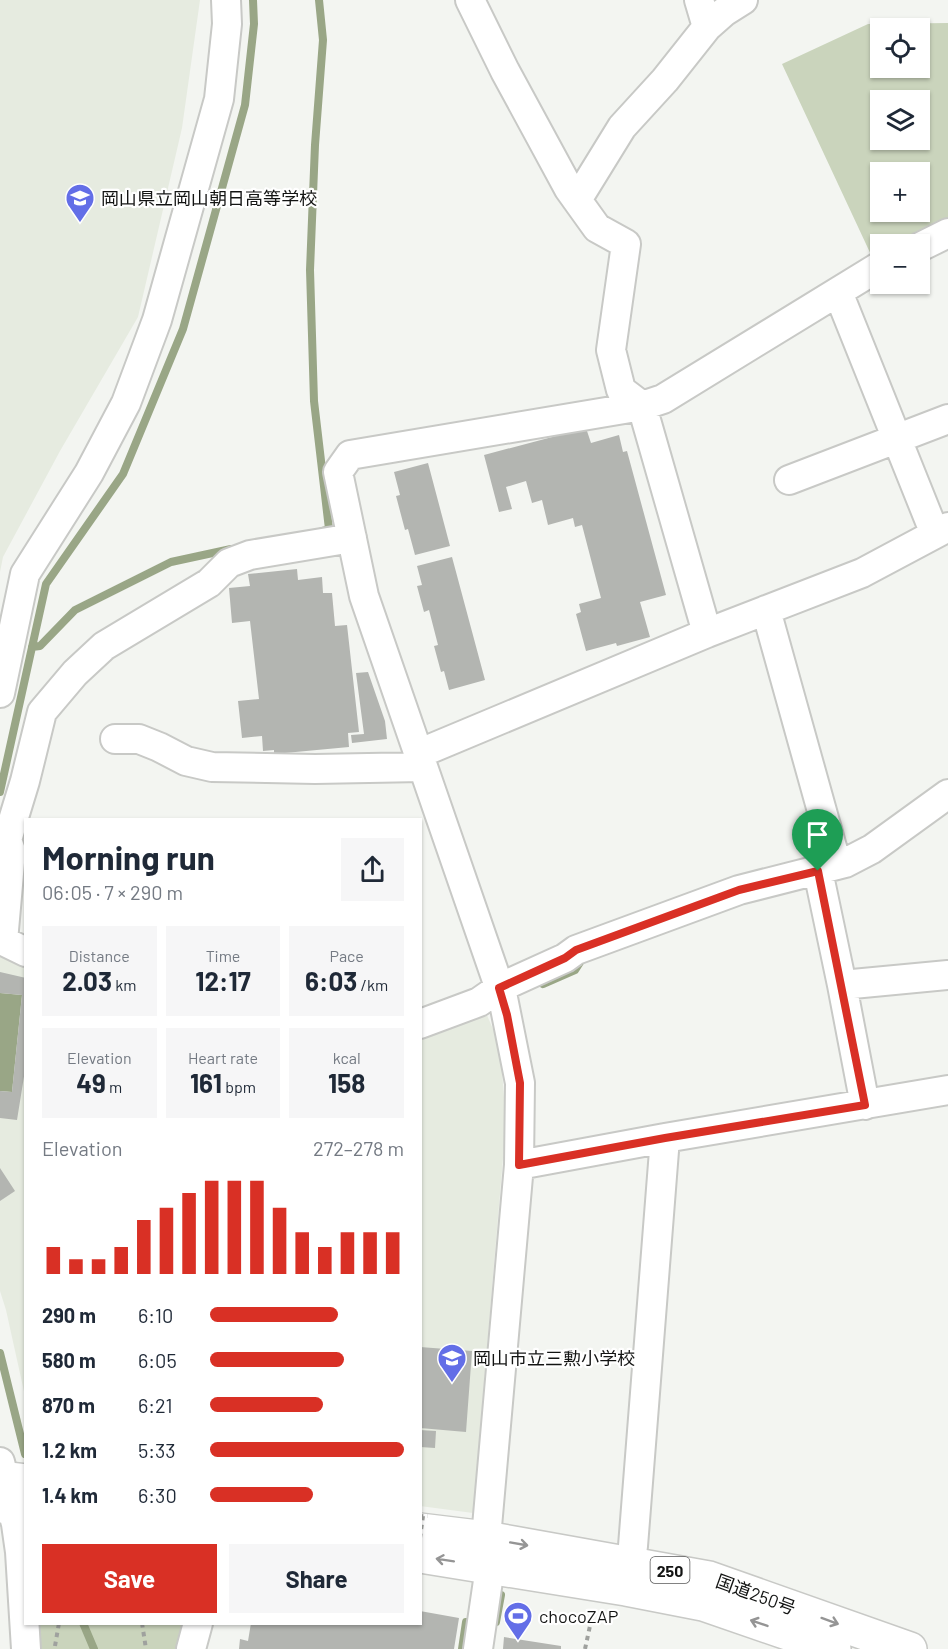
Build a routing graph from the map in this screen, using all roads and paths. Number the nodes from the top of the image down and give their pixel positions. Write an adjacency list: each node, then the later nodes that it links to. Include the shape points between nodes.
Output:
1 (226, 0): 17 (street, via 219,99 157,320 126,403 95,463 25,574)
2 (470, 0): 6 (street)
3 (699, 0): 5 (street)
4 (743, 0): 5 (street)
5 (707, 27): 6 (street, via 622,127)
6 (577, 200): 9 (street, via 597,228 626,244 611,350 621,390)
7 (870, 272): 8 (street)
8 (838, 292): 9 (street, via 663,399); 11 (street)
9 (642, 406): 14 (street, via 350,455 338,472); 16 (street)
10 (948, 419): 11 (street)
11 (897, 438): 12 (street); 13 (street)
12 (789, 480)
13 (941, 530): 15 (street, via 862,573)
14 (352, 538): 19 (street, via 364,596); 21 (street, via 229,562 209,583 104,646 42,712 25,781)
15 (766, 610): 16 (street); 22 (street)
16 (706, 633): 19 (street)
17 (0, 693)
18 (115, 739): 19 (street, via 139,740 186,761 212,767 315,769)
19 (420, 761): 26 (street)
20 (948, 794): 22 (street, via 872,849)
21 (3, 839): 23 (street, via 11,851 3,941)
22 (824, 875): 25 (street); 26 (street, via 739,890 576,950)
23 (24, 951)
24 (948, 975): 25 (street)
25 (842, 985): 29 (street)
26 (499, 988): 27 (street, via 479,1002); 31 (street, via 520,1083)
27 (422, 1023)
28 (948, 1090): 29 (street)
29 (865, 1105): 30 (street)
30 (665, 1138): 31 (street); 36 (street)
31 (519, 1165): 34 (street)
32 (10, 1488): 38 (street, via 20,1552)
33 (424, 1523): 34 (highway, 国道250号 / 250)
34 (488, 1553): 35 (highway, 国道250号 / 250, one-way to 35); 36 (highway, 国道250号 / 250); 47 (street)
35 (422, 1556)
36 (628, 1576): 49 (highway, 国道250号 / 250, one-way to 36); 50 (highway, 国道250号 / 250, one-way to 50, via 709,1578)
37 (595, 1602): 48 (path)
38 (24, 1617)
39 (25, 1625): 43 (street)
40 (59, 1625): 44 (path)
41 (142, 1625): 45 (path)
42 (198, 1625): 46 (street)
43 (26, 1649)
44 (54, 1649)
45 (146, 1649)
46 (192, 1649)
47 (478, 1649)
48 (586, 1649)
49 (834, 1649)
50 (910, 1649)

